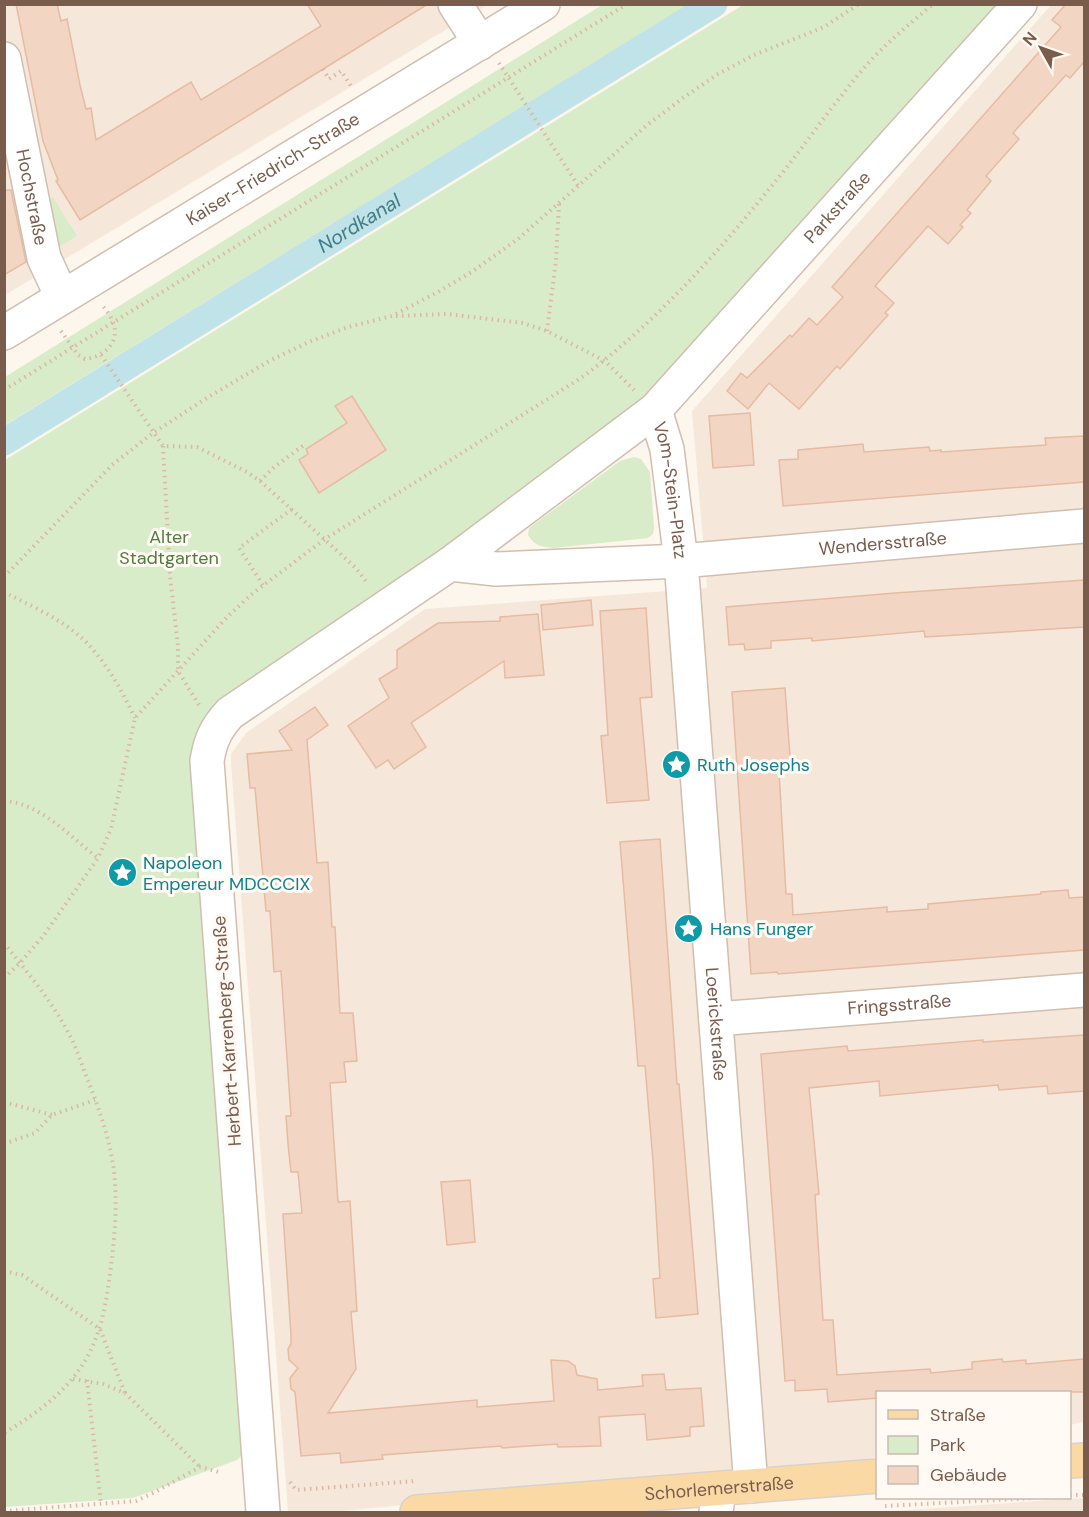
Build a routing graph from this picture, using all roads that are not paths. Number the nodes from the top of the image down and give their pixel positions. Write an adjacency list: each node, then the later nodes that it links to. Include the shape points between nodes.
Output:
1 (455, 4): 4 (street)
2 (543, 4): 4 (street, Kaiser-Friedrich-Straße)
3 (1020, 4): 8 (street, Parkstraße)
4 (480, 44): 6 (street, Kaiser-Friedrich-Straße)
5 (4, 59): 6 (street, Hochstraße, via 44,258)
6 (62, 297): 7 (street, Kaiser-Friedrich-Straße)
7 (4, 333)
8 (655, 410): 10 (street, Vom-Stein-Platz, via 667,448); 11 (street, Vom-Stein-Platz)
9 (1084, 526): 10 (street, Wendersstraße)
10 (681, 561): 11 (street, Vom-Stein-Platz, via 496,569); 13 (street, Loerickstraße)
11 (450, 564): 18 (street, Herbert-Karrenberg-Straße, via 230,713 209,745 207,760)
12 (1084, 990): 13 (street, Fringsstraße)
13 (716, 1019): 14 (street, Loerickstraße)
14 (751, 1486): 15 (main road, Schorlemerstraße); 16 (main road, Schorlemerstraße)
15 (876, 1491)
16 (717, 1501): 17 (main road, Schorlemerstraße)
17 (471, 1510): 19 (main road, Schorlemerstraße)
18 (263, 1512)
19 (417, 1512)

